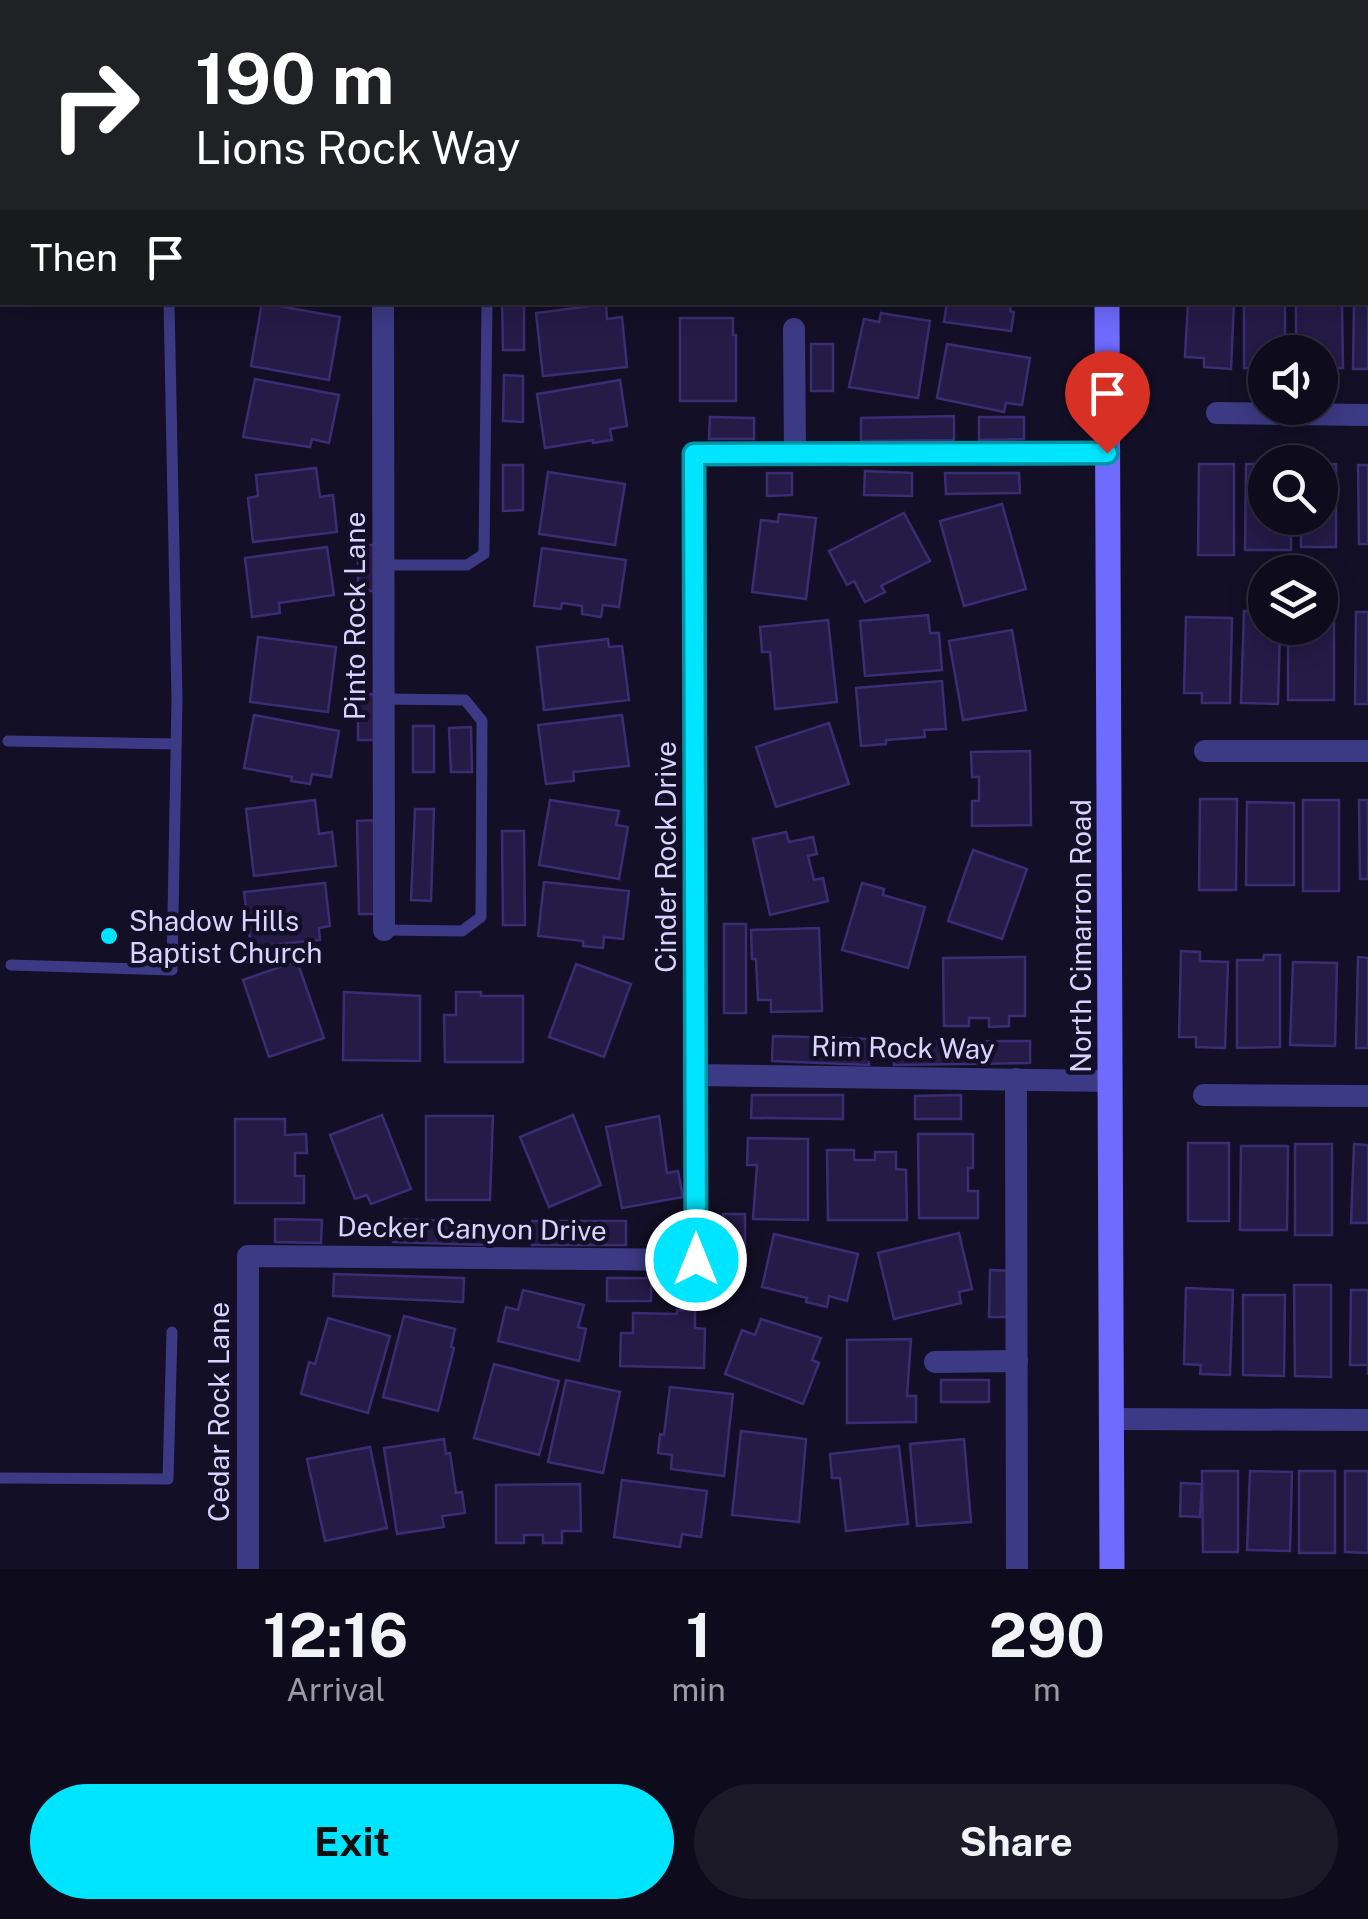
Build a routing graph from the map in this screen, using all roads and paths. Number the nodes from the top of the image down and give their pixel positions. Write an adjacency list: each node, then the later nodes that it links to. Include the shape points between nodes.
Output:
1 (169, 305): 13 (lane)
2 (383, 305): 10 (street, Pinto Rock Lane)
3 (488, 305): 10 (lane, via 484,554 467,565)
4 (1106, 305): 8 (street, North Cimarron Road)
5 (794, 329): 9 (street)
6 (1217, 413): 7 (street)
7 (1368, 415)
8 (1107, 453): 9 (street); 20 (street, North Cimarron Road)
9 (794, 456): 18 (street, Cinder Rock Drive, via 694,454)
10 (384, 564): 11 (street, Pinto Rock Lane)
11 (384, 699): 16 (street, Pinto Rock Lane); 16 (lane, via 464,700 482,720 481,917 462,931)
12 (8, 741): 13 (lane)
13 (176, 744): 17 (lane, via 172,970)
14 (1206, 751): 15 (street)
15 (1368, 751)
16 (384, 930)
17 (11, 966)
18 (695, 1075): 19 (street, Rim Rock Way); 24 (street, Cinder Rock Drive)
19 (1016, 1079): 20 (street, Rim Rock Way); 26 (street)
20 (1110, 1081): 28 (street, North Cimarron Road)
21 (1204, 1095): 22 (street)
22 (1368, 1096)
23 (248, 1256): 24 (street, Decker Canyon Drive); 31 (street, Cedar Rock Lane)
24 (696, 1260)
25 (172, 1332): 30 (lane, via 168,1479)
26 (1016, 1360): 27 (street); 32 (street)
27 (934, 1362)
28 (1112, 1419): 29 (street); 33 (street, North Cimarron Road)
29 (1368, 1420)
30 (0, 1478)
31 (248, 1569)
32 (1017, 1569)
33 (1112, 1569)

